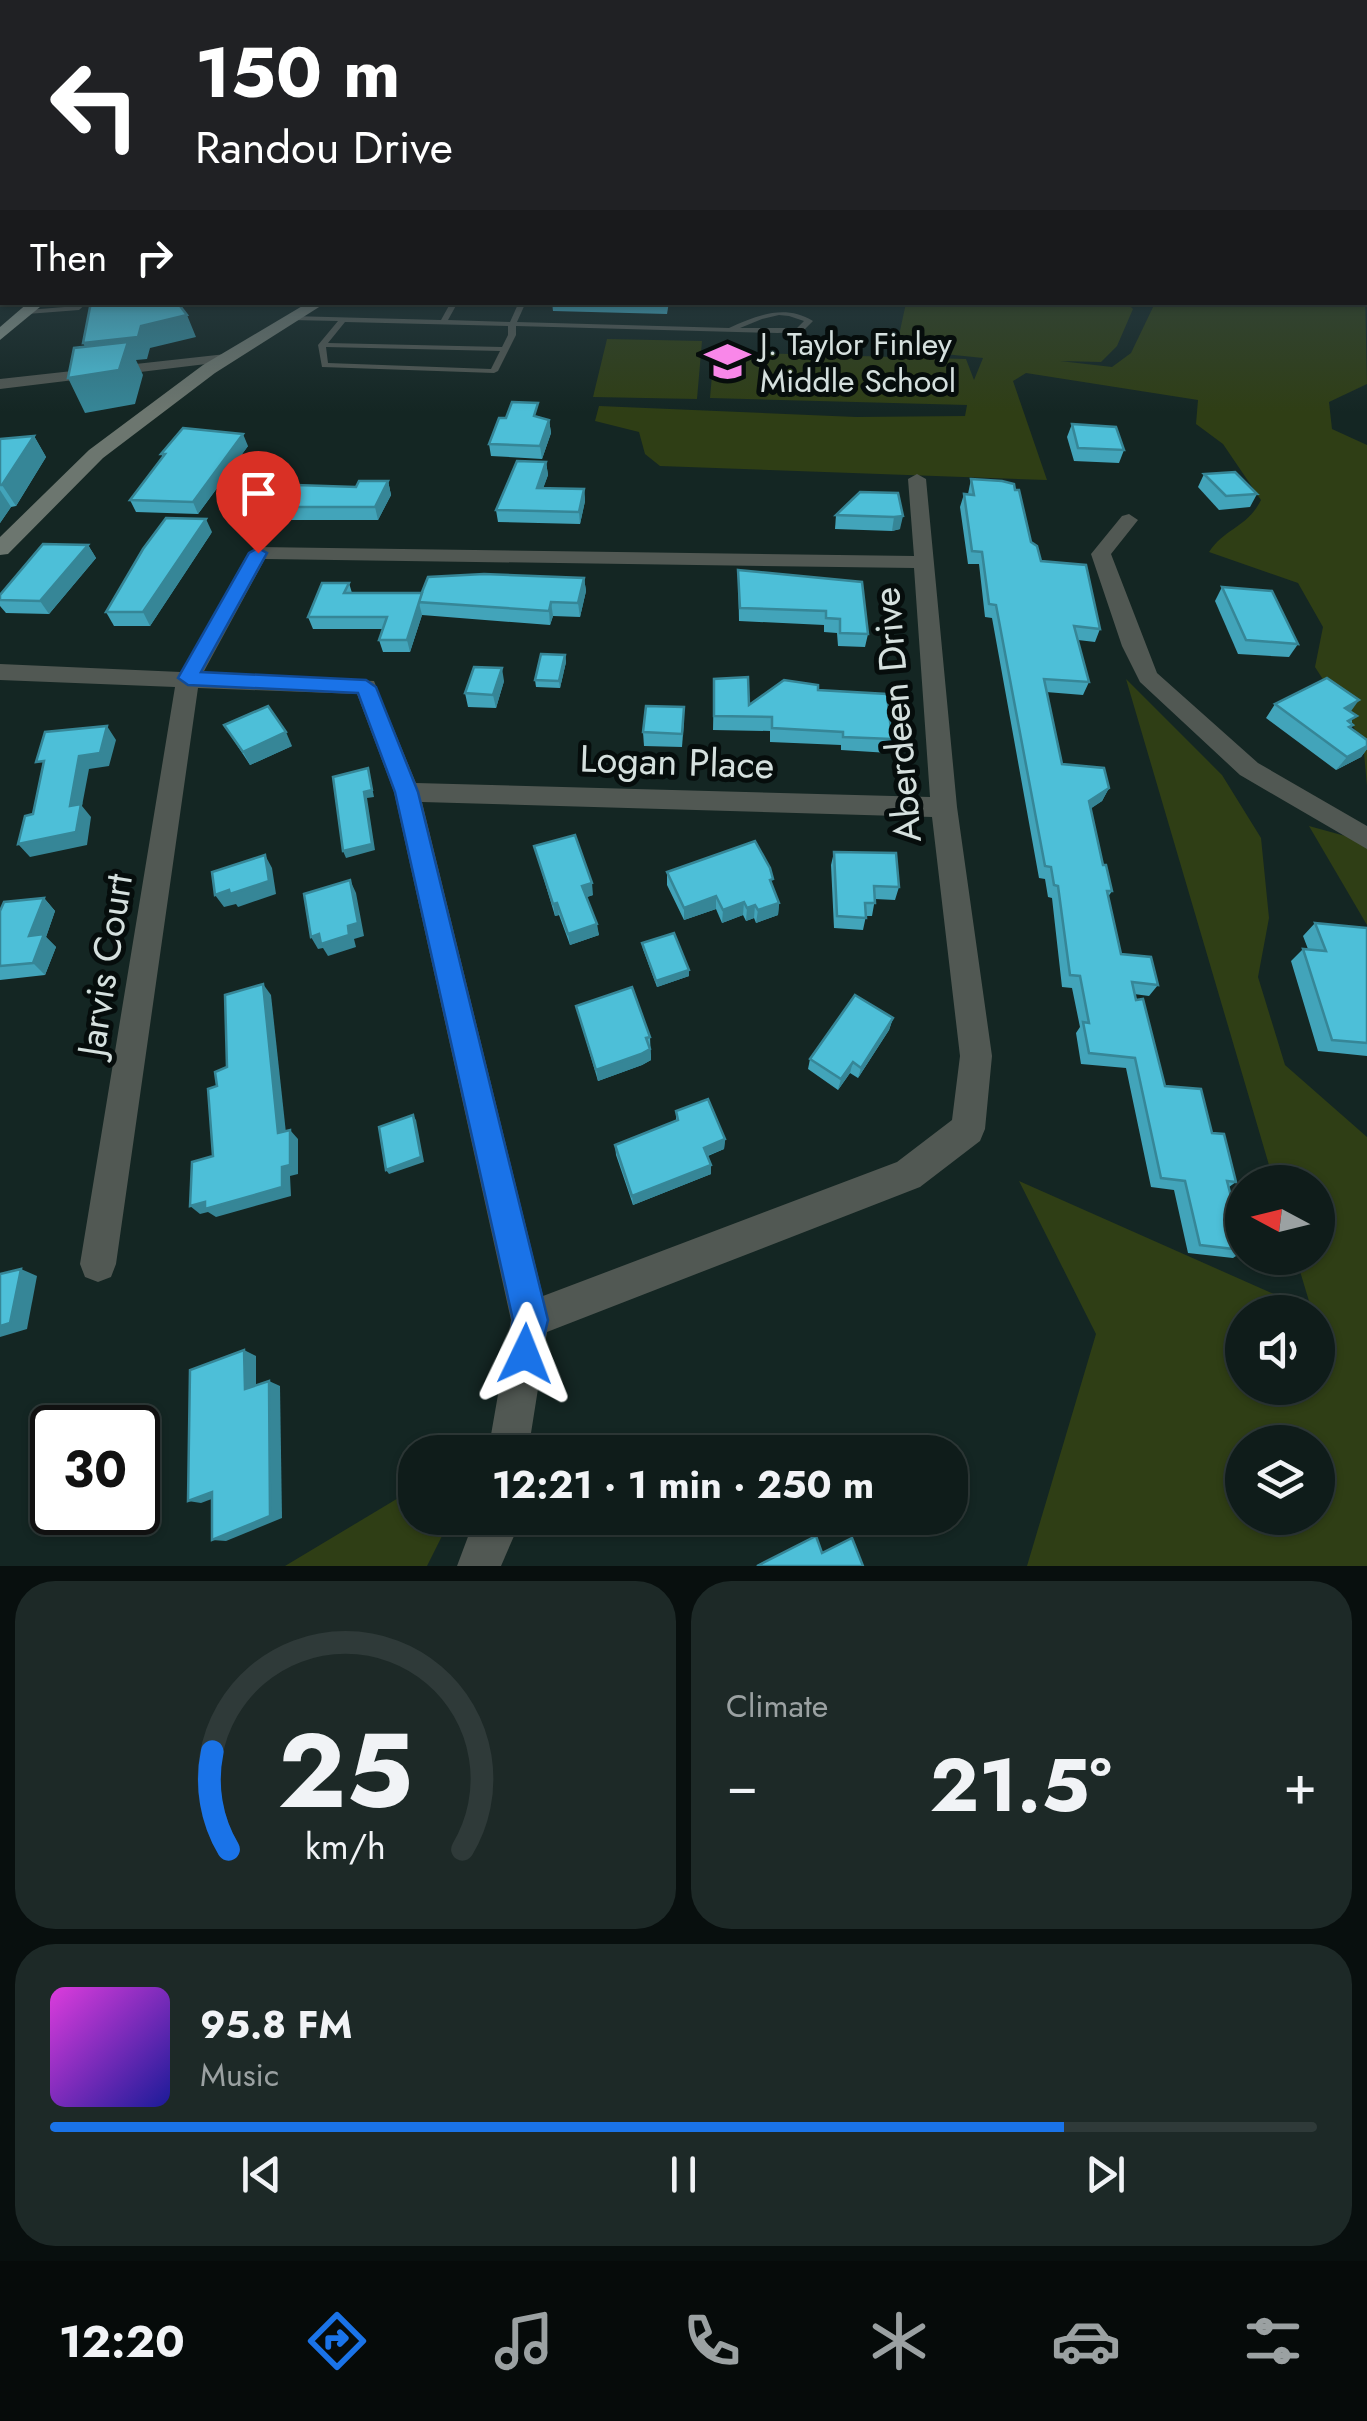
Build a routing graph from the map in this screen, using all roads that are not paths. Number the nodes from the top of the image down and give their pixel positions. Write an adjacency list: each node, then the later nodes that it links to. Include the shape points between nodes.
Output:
1 (315, 305): 6 (main road)
2 (453, 305): 8 (lane)
3 (521, 305): 9 (lane)
4 (86, 306): 5 (lane)
5 (33, 307): 11 (main road)
6 (291, 318): 7 (lane); 14 (main road)
7 (342, 321): 8 (lane); 12 (lane)
8 (443, 324): 9 (lane)
9 (512, 324): 10 (lane); 13 (lane)
10 (730, 330): 10 (lane, via 800,330 810,322 796,313 770,313)
11 (0, 334)
12 (322, 345): 13 (lane); 13 (lane, via 326,365 494,371)
13 (505, 349)
14 (226, 358): 15 (street); 18 (main road, via 96,454)
15 (0, 384)
16 (917, 478): 19 (street)
17 (1129, 520): 24 (street, via 1101,554 1148,677 1249,769)
18 (0, 549)
19 (924, 562): 21 (street, Aberdeen Drive, via 258,553); 23 (street, Aberdeen Drive)
20 (0, 672): 21 (street)
21 (188, 678): 22 (street, via 366,687); 25 (street, Jarvis Court)
22 (407, 792): 23 (street, Logan Place); 26 (street)
23 (944, 807): 26 (street, Aberdeen Drive, via 976,1056 968,1129 908,1175)
24 (1367, 838)
25 (98, 1264)
26 (530, 1320): 27 (street)
27 (511, 1435)
28 (493, 1535): 29 (street)
29 (479, 1566)

